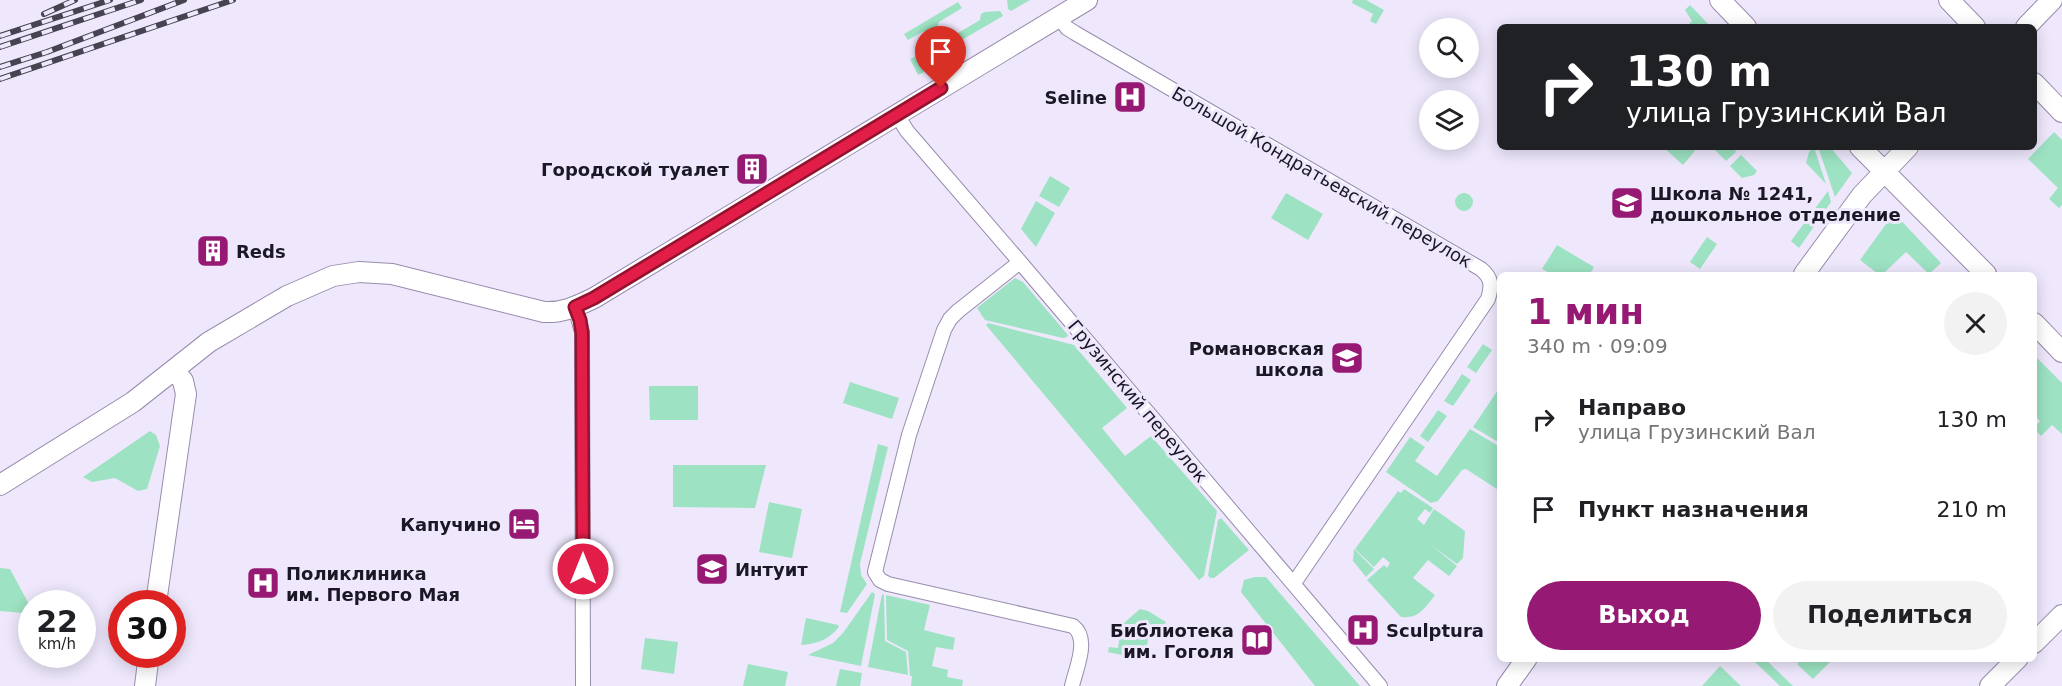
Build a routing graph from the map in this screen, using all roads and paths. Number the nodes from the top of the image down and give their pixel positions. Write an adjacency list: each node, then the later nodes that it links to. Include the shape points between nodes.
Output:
1 (1087, 0): 5 (main road)
2 (1720, 0): 6 (main road)
3 (1949, 0): 7 (main road)
4 (2052, 0): 8 (main road)
5 (1059, 17): 11 (main road); 23 (street, Большой Кондратьевский переулок, via 1075,33 1489,277 1488,298)
6 (1743, 24)
7 (1972, 24)
8 (2029, 24)
9 (2037, 86): 10 (main road)
10 (2062, 112)
11 (897, 115): 15 (street, Грузинский переулок); 18 (main road)
12 (1863, 150): 14 (main road)
13 (1905, 150): 14 (main road)
14 (1884, 171): 16 (main road); 17 (main road)
15 (1020, 262): 23 (street, Грузинский переулок); 32 (street, via 958,311 944,330 909,435 875,572 888,584 1073,626 1082,638)
16 (1805, 272)
17 (1984, 272)
18 (575, 307): 21 (main road, via 544,312 392,274 342,274 287,296 209,342); 31 (street, via 582,333)
19 (2037, 326): 20 (main road)
20 (2062, 352)
21 (174, 370): 22 (main road, via 133,402); 24 (main road, via 186,393)
22 (0, 485)
23 (1294, 583): 33 (street, Грузинский переулок)
24 (158, 590)
25 (2062, 615): 26 (main road)
26 (2037, 640)
27 (1524, 662): 34 (main road)
28 (2014, 662): 35 (main road)
29 (147, 668): 30 (main road)
30 (145, 686)
31 (584, 686)
32 (1072, 686)
33 (1380, 686)
34 (1507, 686)
35 (1990, 686)

